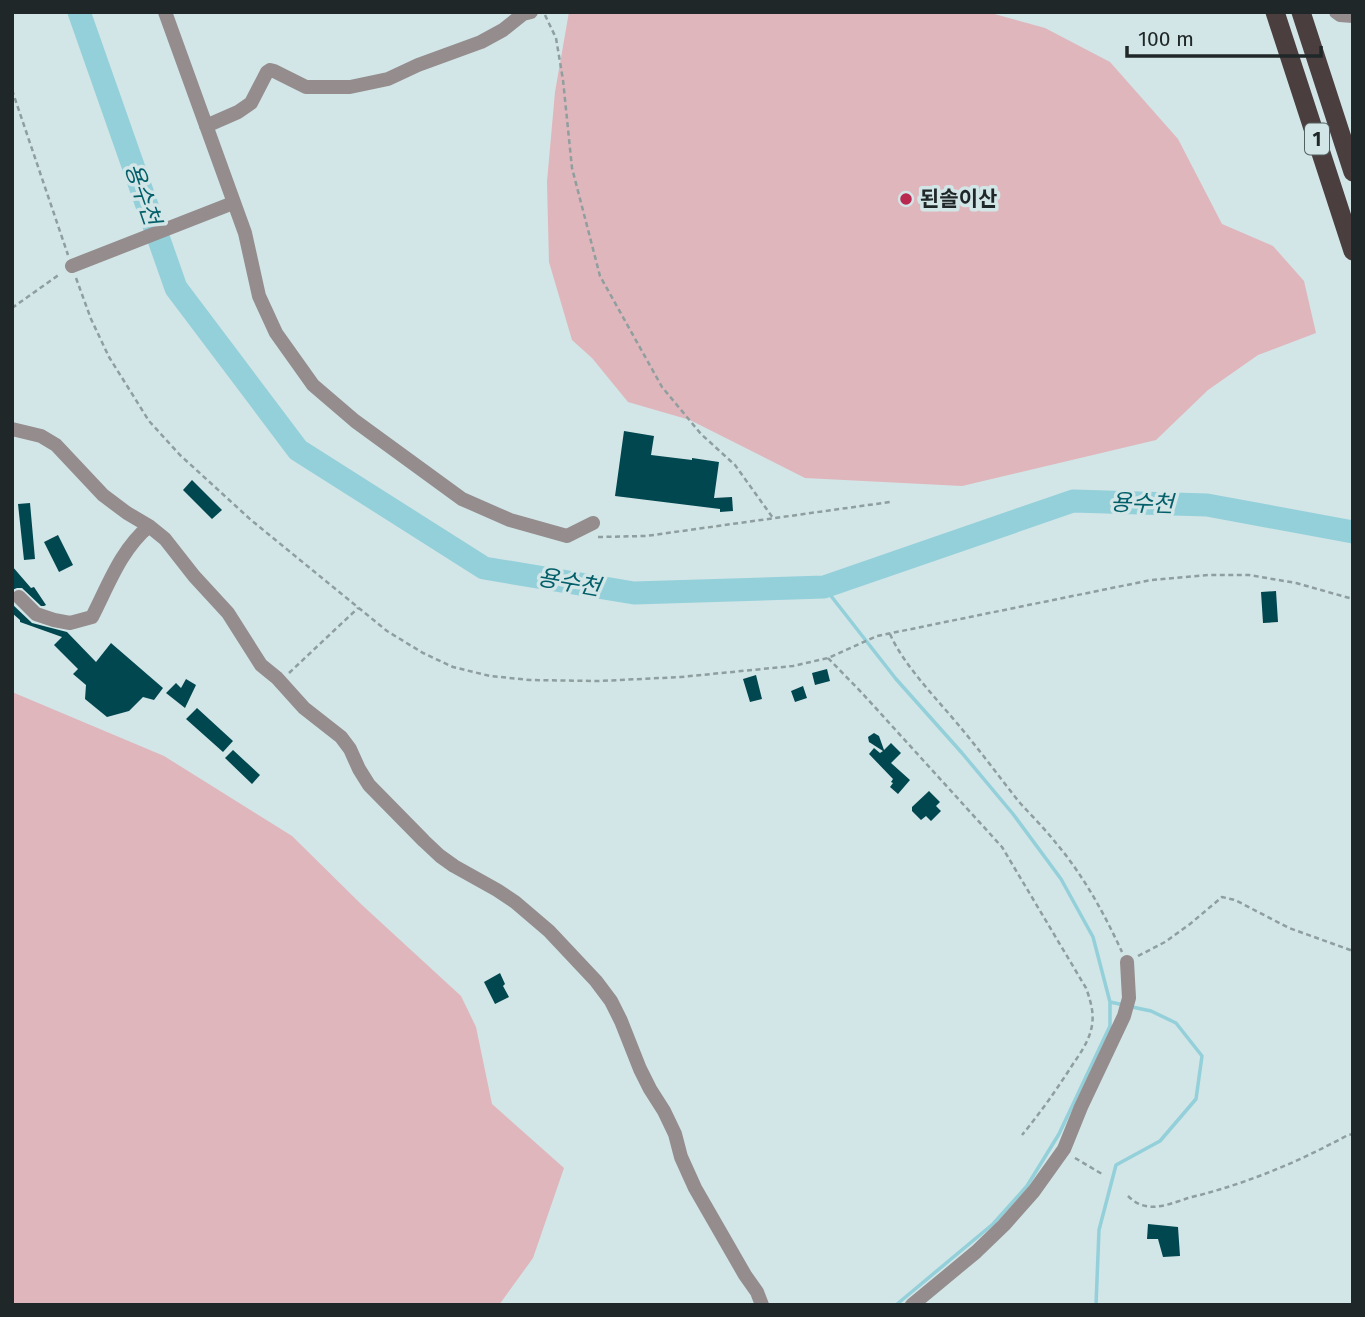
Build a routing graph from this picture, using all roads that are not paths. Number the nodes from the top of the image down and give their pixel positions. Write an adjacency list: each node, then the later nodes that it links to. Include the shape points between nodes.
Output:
1 (165, 12): 7 (street)
2 (531, 12): 7 (street, via 481,42 388,79 350,87 306,88 270,70 251,103)
3 (1336, 12): 4 (street)
4 (1353, 16)
5 (1303, 17): 8 (highway, 1)
6 (1278, 20): 10 (highway, 1)
7 (206, 125): 9 (street)
8 (1353, 172)
9 (233, 203): 11 (street); 14 (street, via 259,296 276,333 313,385 462,499 510,520 567,536)
10 (1353, 251)
11 (72, 266)
12 (12, 429): 13 (street, via 57,444 103,495)
13 (149, 526): 15 (street, via 121,558 92,617 70,623 54,620 36,614); 17 (street, via 228,613 261,665 341,737 369,785 440,856 515,902 549,932 611,1000 640,1069 675,1134 695,1188)
14 (594, 530)
15 (19, 597)
16 (1127, 962): 18 (street, via 1129,998 1124,1016 1064,1149 1004,1225)
17 (762, 1305)
18 (912, 1305)

